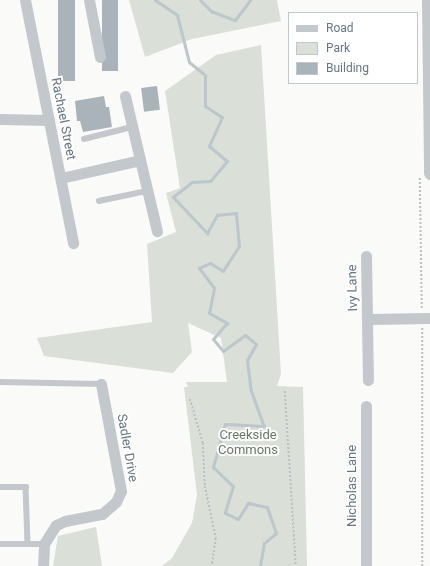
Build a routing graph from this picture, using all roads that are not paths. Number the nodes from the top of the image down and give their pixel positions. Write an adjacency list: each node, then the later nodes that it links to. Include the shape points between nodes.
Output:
1 (25, 0): 7 (street, Rachael Street)
2 (89, 0): 4 (street)
3 (428, 0): 9 (street)
4 (100, 57)
5 (125, 96): 8 (street)
6 (0, 119): 7 (street)
7 (49, 120): 13 (street, Rachael Street)
8 (132, 127): 10 (lane); 11 (street)
9 (430, 136): 12 (street)
10 (84, 139)
11 (140, 160): 13 (street); 14 (street)
12 (425, 174)
13 (60, 178): 17 (street, Rachael Street)
14 (147, 191): 15 (lane); 16 (street)
15 (99, 201)
16 (157, 231)
17 (73, 243)
18 (366, 256): 20 (street, Ivy Lane)
19 (426, 318): 20 (street, Ivy Lane)
20 (367, 319): 21 (street, Ivy Lane)
21 (368, 380)
22 (0, 382): 23 (lane)
23 (101, 384): 28 (street, Sadler Drive, via 121,491 116,502 102,514 65,520 56,525)
24 (366, 406): 30 (street, Nicholas Lane)
25 (0, 487): 26 (lane, via 26,487)
26 (28, 543): 27 (lane); 28 (lane)
27 (0, 544)
28 (44, 544): 29 (street, Sadler Drive)
29 (43, 566)
30 (366, 566)

